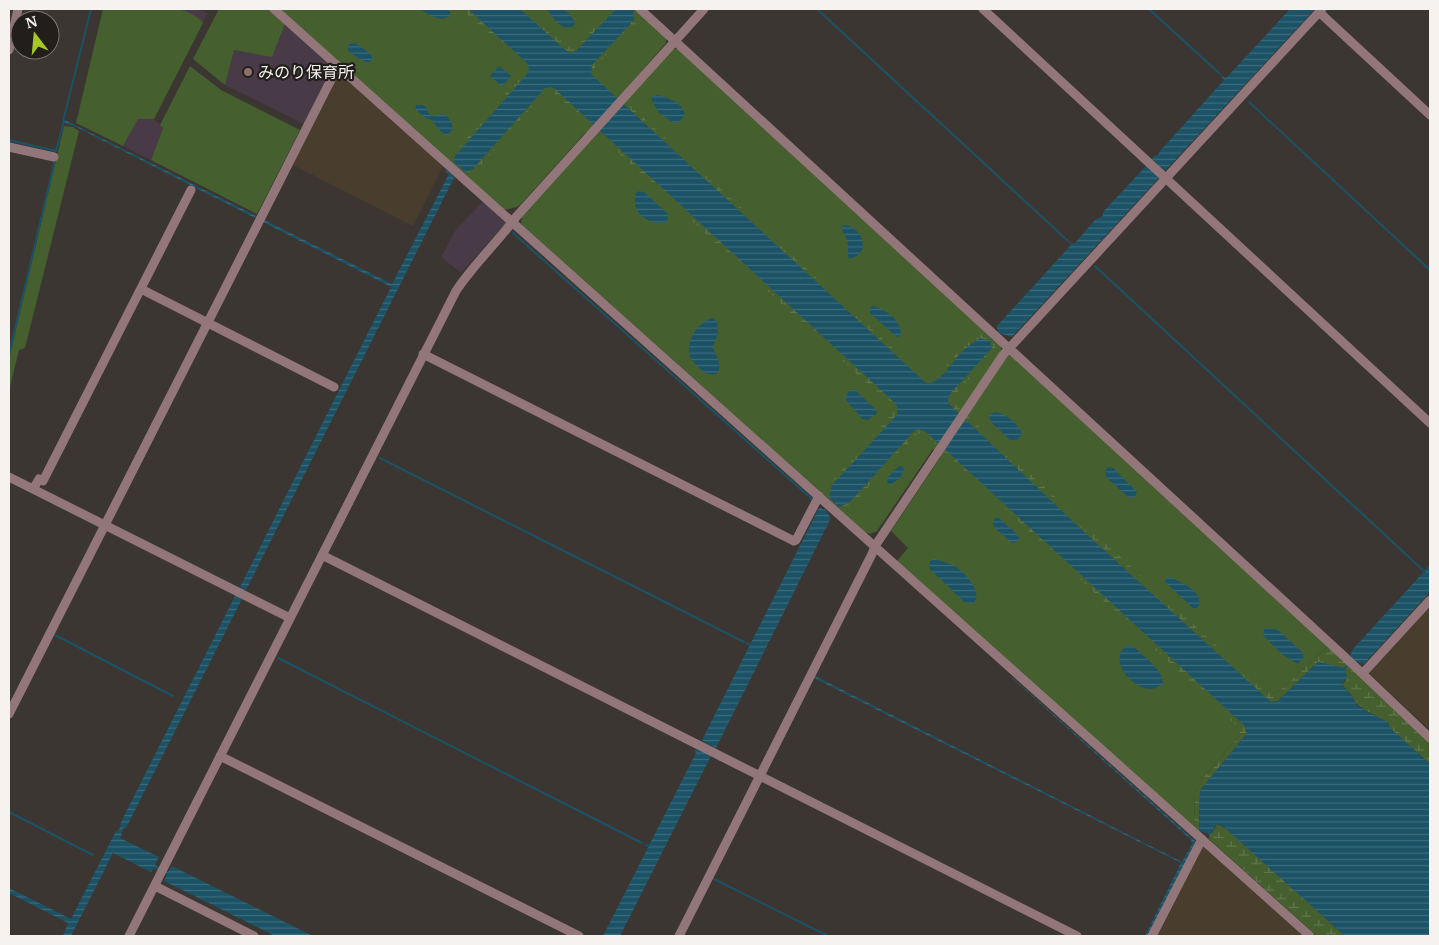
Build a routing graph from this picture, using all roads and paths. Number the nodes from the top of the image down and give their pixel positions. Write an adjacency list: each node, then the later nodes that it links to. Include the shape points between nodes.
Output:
1 (18, 9): 8 (street)
2 (274, 9): 9 (street)
3 (640, 9): 7 (street)
4 (704, 9): 7 (street)
5 (983, 9): 13 (street)
6 (1321, 10): 10 (street); 13 (street)
7 (675, 41): 15 (street); 18 (street)
8 (9, 50)
9 (338, 66): 15 (street); 17 (street)
10 (1430, 115)
11 (9, 147): 12 (street)
12 (54, 157)
13 (1166, 178): 18 (street); 21 (street)
14 (191, 190): 16 (street)
15 (512, 222): 19 (street, via 456,291); 24 (street)
16 (141, 289): 17 (street); 23 (street, via 43,481 38,479)
17 (207, 322): 20 (street); 25 (street)
18 (1009, 348): 26 (street); 30 (street)
19 (424, 354): 24 (street, via 794,541); 27 (street)
20 (334, 387)
21 (1430, 423)
22 (9, 478): 23 (street)
23 (33, 489): 25 (street)
24 (819, 496): 26 (street)
25 (104, 525): 29 (street); 31 (street)
26 (875, 546): 34 (street); 35 (street)
27 (322, 555): 29 (street); 34 (street)
28 (1430, 600): 30 (street)
29 (290, 618): 33 (street)
30 (1362, 673): 32 (street)
31 (9, 714)
32 (1430, 738)
33 (220, 756): 36 (street); 39 (street)
34 (760, 776): 40 (street); 41 (street)
35 (1202, 840): 42 (street); 43 (street)
36 (155, 886): 37 (street); 38 (street)
37 (130, 936)
38 (254, 936)
39 (579, 936)
40 (679, 936)
41 (1077, 936)
42 (1152, 936)
43 (1310, 936)

